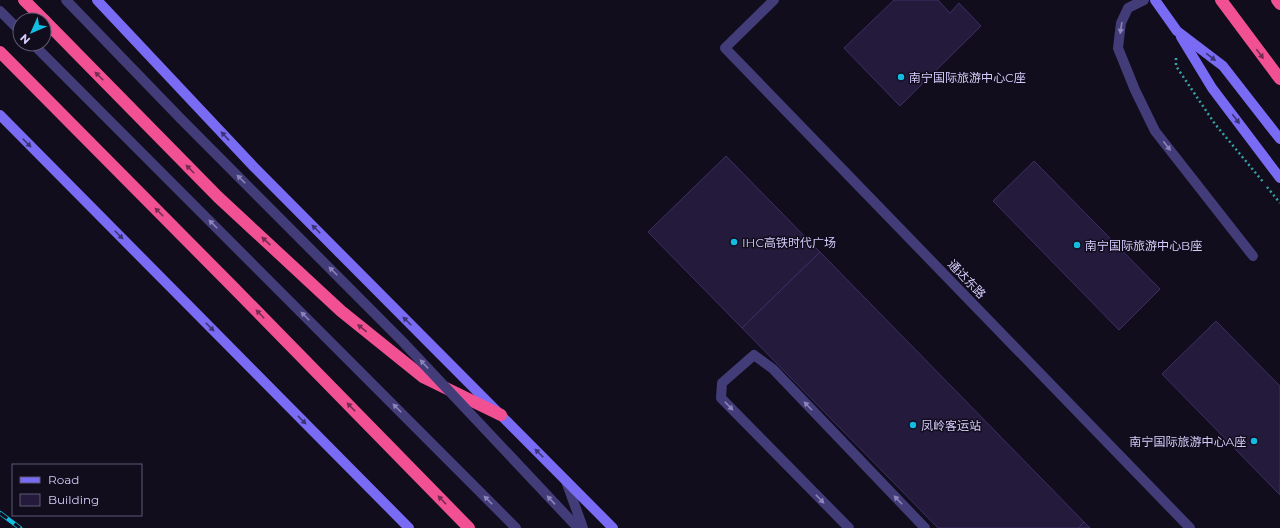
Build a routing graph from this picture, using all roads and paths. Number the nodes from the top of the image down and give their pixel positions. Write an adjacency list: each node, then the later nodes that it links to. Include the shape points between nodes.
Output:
1 (24, 0): 11 (highway)
2 (66, 0): 27 (street, one-way to 2, bridge, via 403,342)
3 (97, 0): 22 (street, one-way to 3, via 254,167)
4 (774, 0): 32 (street, 通达东路, via 725,48)
5 (1144, 0): 21 (street, one-way to 21, via 1128,8 1121,23 1118,48 1135,90 1155,131)
6 (1155, 0): 14 (street)
7 (1220, 0): 17 (highway, one-way to 17)
8 (1278, 0): 9 (highway)
9 (1280, 4)
10 (0, 11): 12 (street)
11 (36, 12)
12 (12, 23)
13 (52, 28): 22 (highway, one-way to 13, via 423,377 341,311 218,197)
14 (1177, 31): 19 (street, one-way to 19, via 1222,66); 20 (street, one-way to 20, via 1212,88)
15 (0, 52): 25 (highway, one-way to 15)
16 (41, 52): 26 (street, one-way to 16)
17 (1280, 80)
18 (0, 115): 24 (street, one-way to 24)
19 (1280, 139)
20 (1280, 178)
21 (1253, 256)
22 (501, 415): 23 (street, one-way to 22)
23 (566, 481): 28 (street); 29 (street)
24 (409, 528)
25 (469, 528)
26 (516, 528)
27 (578, 528)
28 (583, 528)
29 (613, 528)
30 (849, 528): 31 (street, one-way to 30, via 773,369 754,355 722,383 721,398)
31 (925, 528)
32 (1190, 528)

